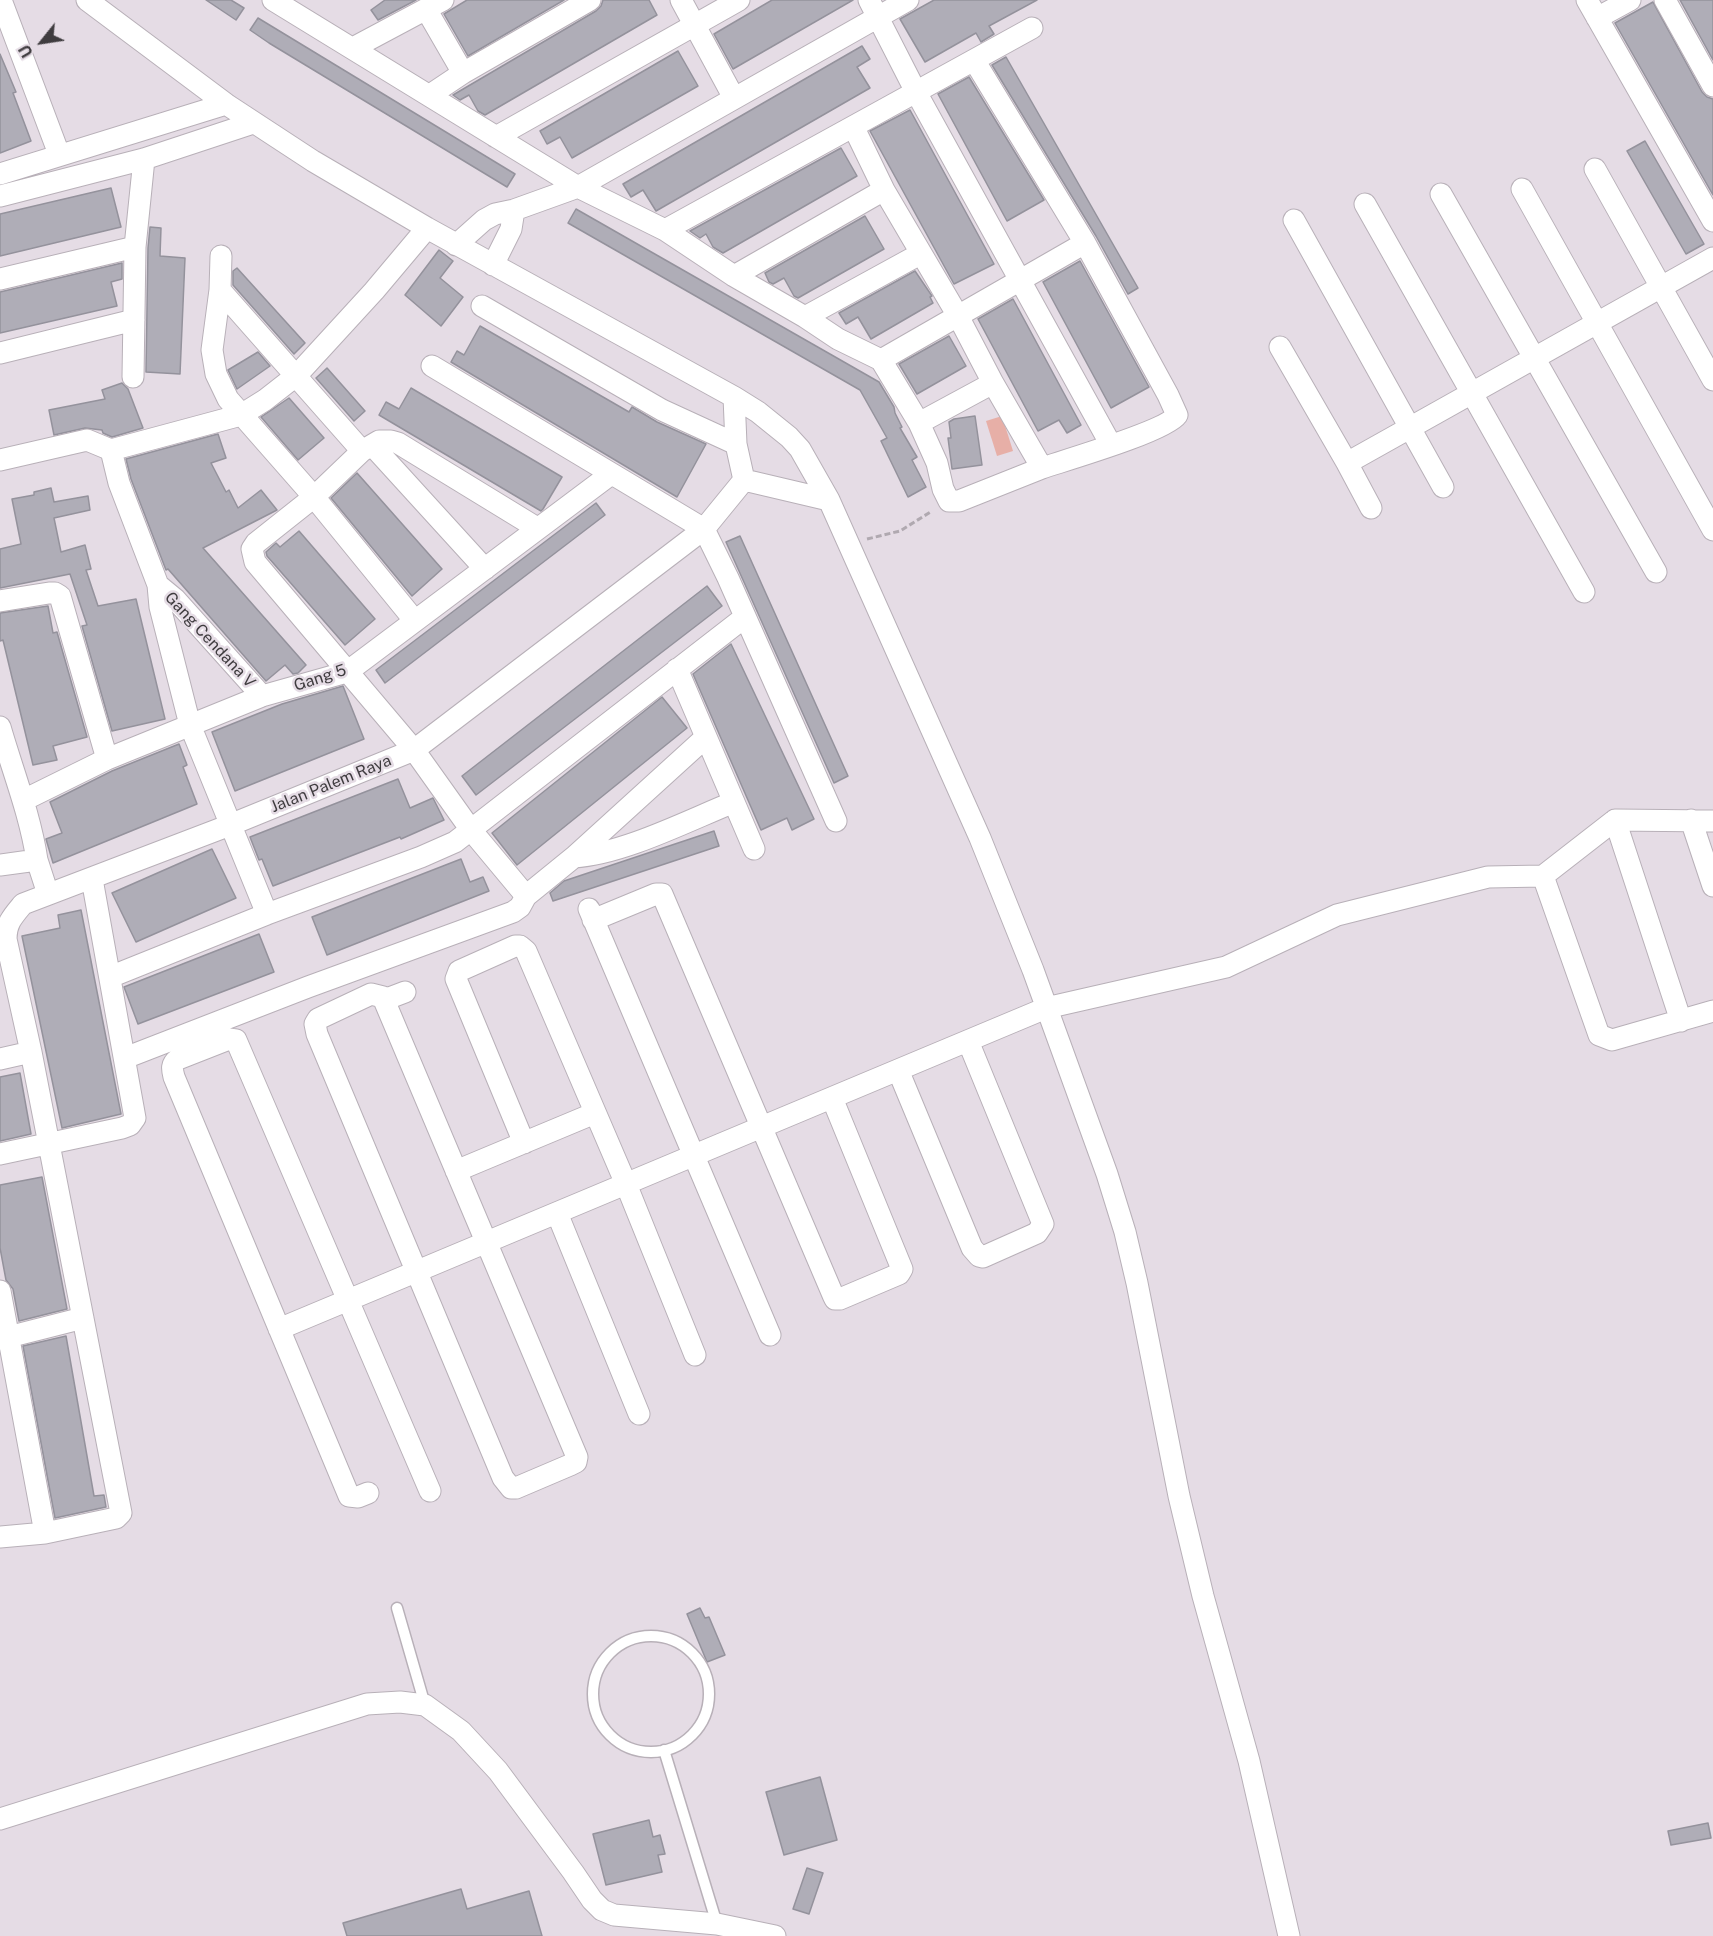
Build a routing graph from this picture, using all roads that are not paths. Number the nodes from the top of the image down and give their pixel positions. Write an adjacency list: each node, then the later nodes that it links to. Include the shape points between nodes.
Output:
1 (1, 0): 27 (street)
2 (87, 0): 22 (street)
3 (590, 0): 17 (street)
4 (681, 0): 13 (street)
5 (739, 0): 13 (street)
6 (908, 0): 11 (street)
7 (1630, 0): 12 (street)
8 (1665, 0): 18 (street)
9 (285, 2): 15 (street)
10 (434, 4): 15 (street); 17 (street)
11 (873, 9): 19 (street); 21 (street)
12 (1592, 9): 40 (street)
13 (695, 25): 21 (street); 25 (street)
14 (1032, 28): 16 (street)
15 (353, 48): 20 (street)
16 (974, 60): 19 (street); 43 (street)
17 (464, 73): 20 (street)
18 (1713, 86)
19 (916, 92): 24 (street); 52 (street)
20 (430, 95): 25 (street)
21 (734, 98): 32 (street)
22 (226, 104): 23 (street); 26 (street)
23 (253, 123): 28 (street); 41 (street)
24 (854, 128): 34 (street); 42 (street)
25 (496, 137): 32 (street)
26 (92, 147): 27 (street); 30 (street)
27 (59, 154): 31 (street)
28 (144, 159): 30 (street); 45 (street)
29 (1595, 169): 53 (street)
30 (98, 170): 36 (street)
31 (0, 174)
32 (578, 187): 38 (street); 42 (street)
33 (1522, 189): 59 (street)
34 (884, 190): 46 (street); 50 (street)
35 (1441, 194): 62 (street)
36 (0, 196)
37 (1365, 204): 69 (street)
38 (514, 210): 44 (street, via 484,220); 49 (street, via 511,229)
39 (1294, 220): 73 (street)
40 (1713, 221)
41 (427, 228): 44 (street); 65 (street)
42 (665, 230): 50 (street)
43 (1085, 243): 52 (street); 75 (street, via 1177,415 1169,422)
44 (456, 245): 49 (street)
45 (135, 247): 51 (street); 58 (street)
46 (920, 254): 56 (street); 57 (street)
47 (221, 256): 54 (street)
48 (1713, 258): 53 (street)
49 (493, 265): 70 (street)
50 (735, 276): 57 (street)
51 (0, 279)
52 (1020, 280): 56 (street); 75 (street)
53 (1661, 288): 59 (street); 67 (street)
54 (220, 290): 65 (street); 71 (street, via 213,364 228,399)
55 (482, 306): 74 (street, via 663,410)
56 (958, 316): 63 (street); 68 (street)
57 (805, 317): 63 (street)
58 (134, 320): 61 (street); 66 (street)
59 (1597, 323): 62 (street); 89 (street)
60 (1280, 346): 79 (street)
61 (0, 353)
62 (1535, 358): 69 (street); 91 (street)
63 (881, 360): 72 (street)
64 (432, 366): 81 (street)
65 (297, 375): 71 (street); 76 (street)
66 (133, 377)
67 (1713, 380)
68 (993, 383): 72 (street); 80 (street)
69 (1471, 394): 73 (street); 93 (street)
70 (735, 397): 74 (street); 85 (street, via 800,449)
71 (242, 415): 77 (street); 84 (street)
72 (919, 423): 80 (street, via 949,501 959,501)
73 (1410, 428): 79 (street); 83 (street)
74 (736, 444): 82 (street)
75 (1111, 445): 80 (street)
76 (367, 448): 84 (street); 87 (street, via 384,441 398,443); 90 (street)
77 (111, 450): 78 (street, via 87,440); 92 (street, Gang Cendana V)
78 (0, 460)
79 (1347, 463): 86 (street)
80 (1042, 468)
81 (611, 474): 87 (street, Gang 5); 88 (street)
82 (744, 480): 85 (street); 88 (street, Jalan Palem Raya)
83 (1443, 488)
84 (314, 496): 96 (street); 98 (street, via 256,543 252,556)
85 (829, 500): 127 (street, via 980,838)
86 (1371, 508)
87 (537, 528): 90 (street, Gang 5)
88 (704, 529): 95 (street); 103 (street, Jalan Palem Raya)
89 (1713, 530)
90 (485, 570): 96 (street, Gang 5)
91 (1656, 572)
92 (158, 585): 99 (street, Gang Cendana V); 100 (street, Gang Cendana V)
93 (1584, 592)
94 (0, 601): 104 (street, via 50,593 60,596)
95 (745, 617): 97 (street); 110 (street)
96 (415, 621): 98 (street, Gang 5)
97 (677, 669): 102 (street); 113 (street)
98 (347, 672): 99 (street, Gang 5); 103 (street)
99 (262, 696): 100 (street, Gang 5)
100 (190, 725): 104 (street, Gang 5); 112 (street, Gang Cendana V)
101 (0, 727): 105 (street)
102 (706, 737): 107 (street); 115 (street)
103 (414, 750): 112 (street, Jalan Palem Raya); 113 (street)
104 (107, 759): 106 (street, Gang 5)
105 (7, 779): 106 (street)
106 (24, 800): 116 (street)
107 (734, 802): 114 (street); 115 (street, via 627,845)
108 (1615, 820): 109 (street); 118 (street); 129 (street)
109 (1691, 820): 111 (street); 120 (street)
110 (836, 821)
111 (1713, 821)
112 (230, 825): 119 (street, Jalan Palem Raya); 123 (street, Gang Cendana V)
113 (471, 830): 122 (street); 123 (street, via 421,857)
114 (754, 849)
115 (574, 857): 122 (street)
116 (37, 860): 117 (street); 121 (street)
117 (0, 865)
118 (1543, 876): 127 (street, via 1488,877 1337,915 1226,967); 129 (street, via 1599,1035 1612,1040)
119 (92, 879): 121 (street, Jalan Palem Raya); 124 (street)
120 (1713, 886)
121 (48, 894): 131 (street, Jalan Palem Raya, via 23,904 6,928)
122 (526, 896): 132 (street, via 513,912)
123 (267, 914): 124 (street)
124 (110, 977): 132 (street)
125 (405, 992): 126 (street)
126 (384, 1000): 142 (street); 146 (street, via 371,994 315,1024)
127 (1046, 1008): 130 (street); 165 (street, via 1125,1232 1179,1496 1249,1761)
128 (1713, 1011): 129 (street)
129 (1681, 1021)
130 (968, 1041): 134 (street); 134 (street, via 1044,1224 1037,1233 983,1257 972,1248)
131 (31, 1052): 133 (street); 138 (street, Jalan Palem Raya)
132 (125, 1058): 138 (street, via 136,1114 133,1121 122,1128)
133 (0, 1059)
134 (898, 1070): 135 (street)
135 (832, 1098): 137 (street); 137 (street, via 902,1269 889,1279 835,1299)
136 (595, 1113): 139 (street); 139 (street, via 526,951 515,946 459,971 456,980); 143 (street)
137 (762, 1127): 141 (street); 141 (street, via 662,894 591,915)
138 (48, 1143): 140 (street); 149 (street, Jalan Palem Raya)
139 (524, 1143): 142 (street)
140 (0, 1154)
141 (693, 1156): 143 (street); 151 (street)
142 (456, 1171): 145 (street)
143 (626, 1184): 144 (street); 153 (street)
144 (557, 1213): 145 (street); 154 (street)
145 (486, 1243): 146 (street); 146 (street, via 577,1457 570,1466 516,1488 507,1484)
146 (417, 1272): 148 (street)
147 (0, 1292): 152 (street)
148 (349, 1300): 150 (street); 150 (street, via 236,1040 229,1039 178,1059 173,1063 174,1077); 155 (street)
149 (83, 1318): 152 (street); 157 (street, Jalan Palem Raya, via 121,1514)
150 (279, 1329): 156 (street, via 349,1496)
151 (770, 1335)
152 (5, 1339): 157 (street)
153 (695, 1355)
154 (639, 1414)
155 (430, 1491)
156 (368, 1493)
157 (45, 1533): 158 (street)
158 (0, 1537)
159 (397, 1608): 160 (lane)
160 (425, 1705): 162 (street, via 367,1704); 163 (street, via 461,1731 498,1771 602,1910 614,1915)
161 (664, 1750): 161 (lane, via 640,1750 618,1741 601,1724 593,1701 595,1677 607,1656 637,1637 673,1640 693,1654 705,1675 708,1699 701,1722 685,1740); 163 (lane)
162 (0, 1819)
163 (717, 1924): 164 (street)
164 (775, 1936)
165 (1289, 1936)

